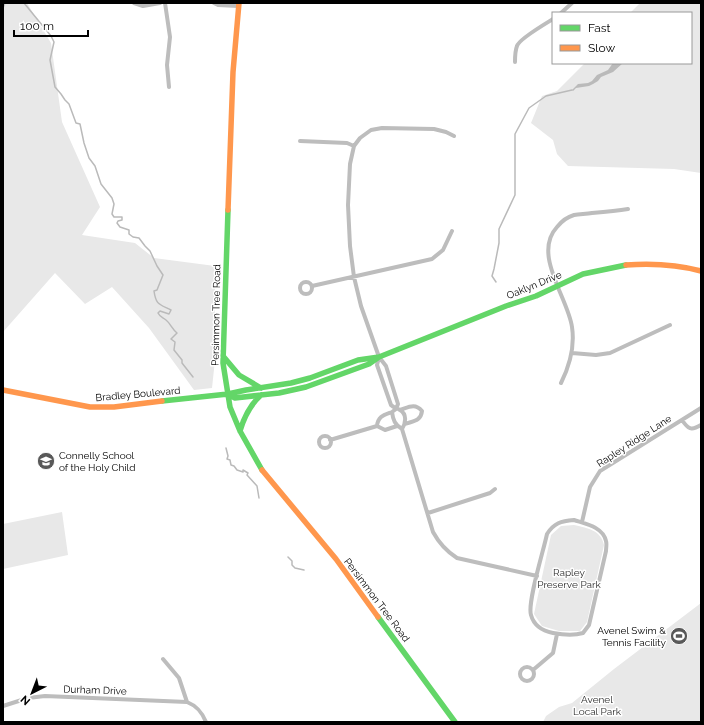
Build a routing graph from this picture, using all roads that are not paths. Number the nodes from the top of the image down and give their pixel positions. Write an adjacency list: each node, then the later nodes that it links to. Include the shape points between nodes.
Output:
1 (134, 3): 2 (street, via 143,6)
2 (160, 3)
3 (165, 3): 10 (street, via 170,37 167,65)
4 (214, 3): 6 (street)
5 (572, 3): 7 (street)
6 (238, 4): 22 (main road, Persimmon Tree Road, via 233,72)
7 (562, 12)
8 (552, 20): 9 (street, via 519,42)
9 (515, 62)
10 (169, 87)
11 (454, 136): 13 (street, via 434,129 382,128 371,130)
12 (300, 141): 13 (street, via 347,143)
13 (354, 146): 17 (street, via 350,164 348,205)
14 (628, 209): 19 (street, via 573,215 561,222 553,231 548,243 548,257)
15 (452, 231): 17 (street, via 443,250 432,259)
16 (701, 271): 19 (main road, Oaklyn Drive, via 651,263 621,265 583,274)
17 (354, 277): 18 (street); 23 (street)
18 (312, 286)
19 (558, 286): 21 (street, via 572,326); 23 (main road, Oaklyn Drive)
20 (670, 325): 21 (street, via 610,353)
21 (572, 353): 24 (street)
22 (223, 356): 25 (main road, via 230,368 244,380); 27 (main road, Persimmon Tree Road)
23 (379, 357): 25 (main road, Oaklyn Drive, via 366,357 301,381); 28 (main road, Oaklyn Drive, via 369,364 306,387); 30 (street, via 386,366 398,404); 30 (street, via 377,365 391,405)
24 (561, 383)
25 (261, 388): 27 (main road, Oaklyn Drive)
26 (3, 390): 27 (main road, Bradley Boulevard, via 90,406 114,407)
27 (228, 394): 28 (main road, Oaklyn Drive, via 235,398); 37 (main road, Persimmon Tree Road, via 230,407)
28 (261, 395): 37 (main road, via 245,415)
29 (701, 408): 31 (street, Rapley Ridge Lane)
30 (396, 410): 32 (street, via 405,416); 32 (street, via 414,406 422,411 418,420); 34 (street, via 380,417); 35 (street, via 393,420)
31 (682, 420): 33 (street, Rapley Ridge Lane, via 690,429); 41 (street, Rapley Ridge Lane, via 600,471 590,487)
32 (405, 424): 36 (street)
33 (701, 425)
34 (377, 426): 35 (street, via 385,430); 38 (street)
35 (397, 426): 36 (street)
36 (402, 429): 40 (street)
37 (240, 431): 49 (main road, Persimmon Tree Road, via 259,466 336,559)
38 (330, 440)
39 (495, 489): 40 (street, via 490,493)
40 (428, 513): 42 (street, via 438,542 457,558)
41 (582, 522): 42 (street, via 562,521 552,526 547,534); 43 (street, via 594,526 602,533 606,541 606,551 586,630 576,635)
42 (537, 576): 43 (street, via 530,615 536,626 545,632)
43 (557, 634): 45 (street, via 552,653)
44 (163, 659): 46 (street, via 179,678)
45 (533, 670)
46 (187, 702): 47 (street, Durham Drive, via 45,696); 48 (street, via 195,705)
47 (3, 706)
48 (206, 722)
49 (455, 722)

